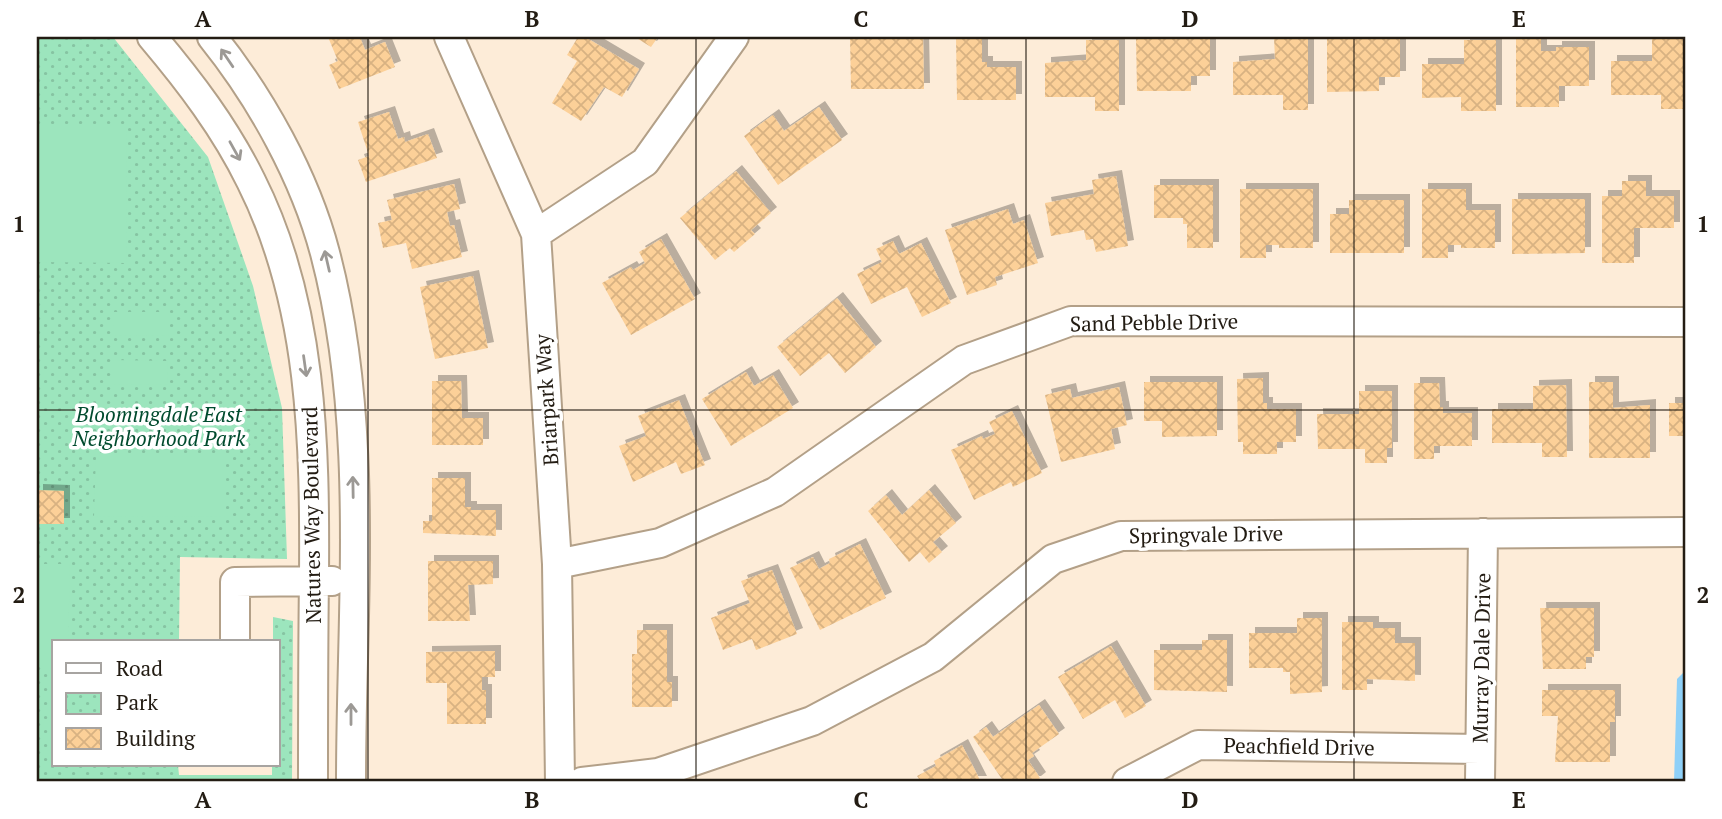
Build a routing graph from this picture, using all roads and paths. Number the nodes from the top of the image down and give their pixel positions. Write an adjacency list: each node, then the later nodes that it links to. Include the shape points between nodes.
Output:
1 (152, 37): 10 (street, Natures Way Boulevard, one-way to 10, via 225,133 274,233 302,343 311,403)
2 (212, 37): 11 (street, Natures Way Boulevard, one-way to 2, via 349,398 339,312 325,250 278,140)
3 (449, 37): 5 (street, Briarpark Way)
4 (734, 37): 5 (street, via 645,162)
5 (536, 234): 9 (street, Briarpark Way)
6 (1685, 322): 9 (street, Sand Pebble Drive, via 1071,321 964,359 775,492 660,543)
7 (1685, 532): 8 (street, Springvale Drive)
8 (1483, 533): 13 (street, Murray Dale Drive); 17 (street, Springvale Drive, via 1153,534 1087,545 1032,573 933,657 812,722 658,772)
9 (557, 564): 16 (street, Briarpark Way)
10 (314, 581): 11 (street); 12 (street, via 235,582); 14 (street, Natures Way Boulevard)
11 (352, 581): 15 (street, Natures Way Boulevard, one-way to 11)
12 (235, 640)
13 (1480, 749): 18 (street, Peachfield Drive, via 1198,745); 19 (street, Murray Dale Drive)
14 (313, 782)
15 (351, 782)
16 (560, 782)
17 (582, 782)
18 (1127, 782)
19 (1480, 782)

